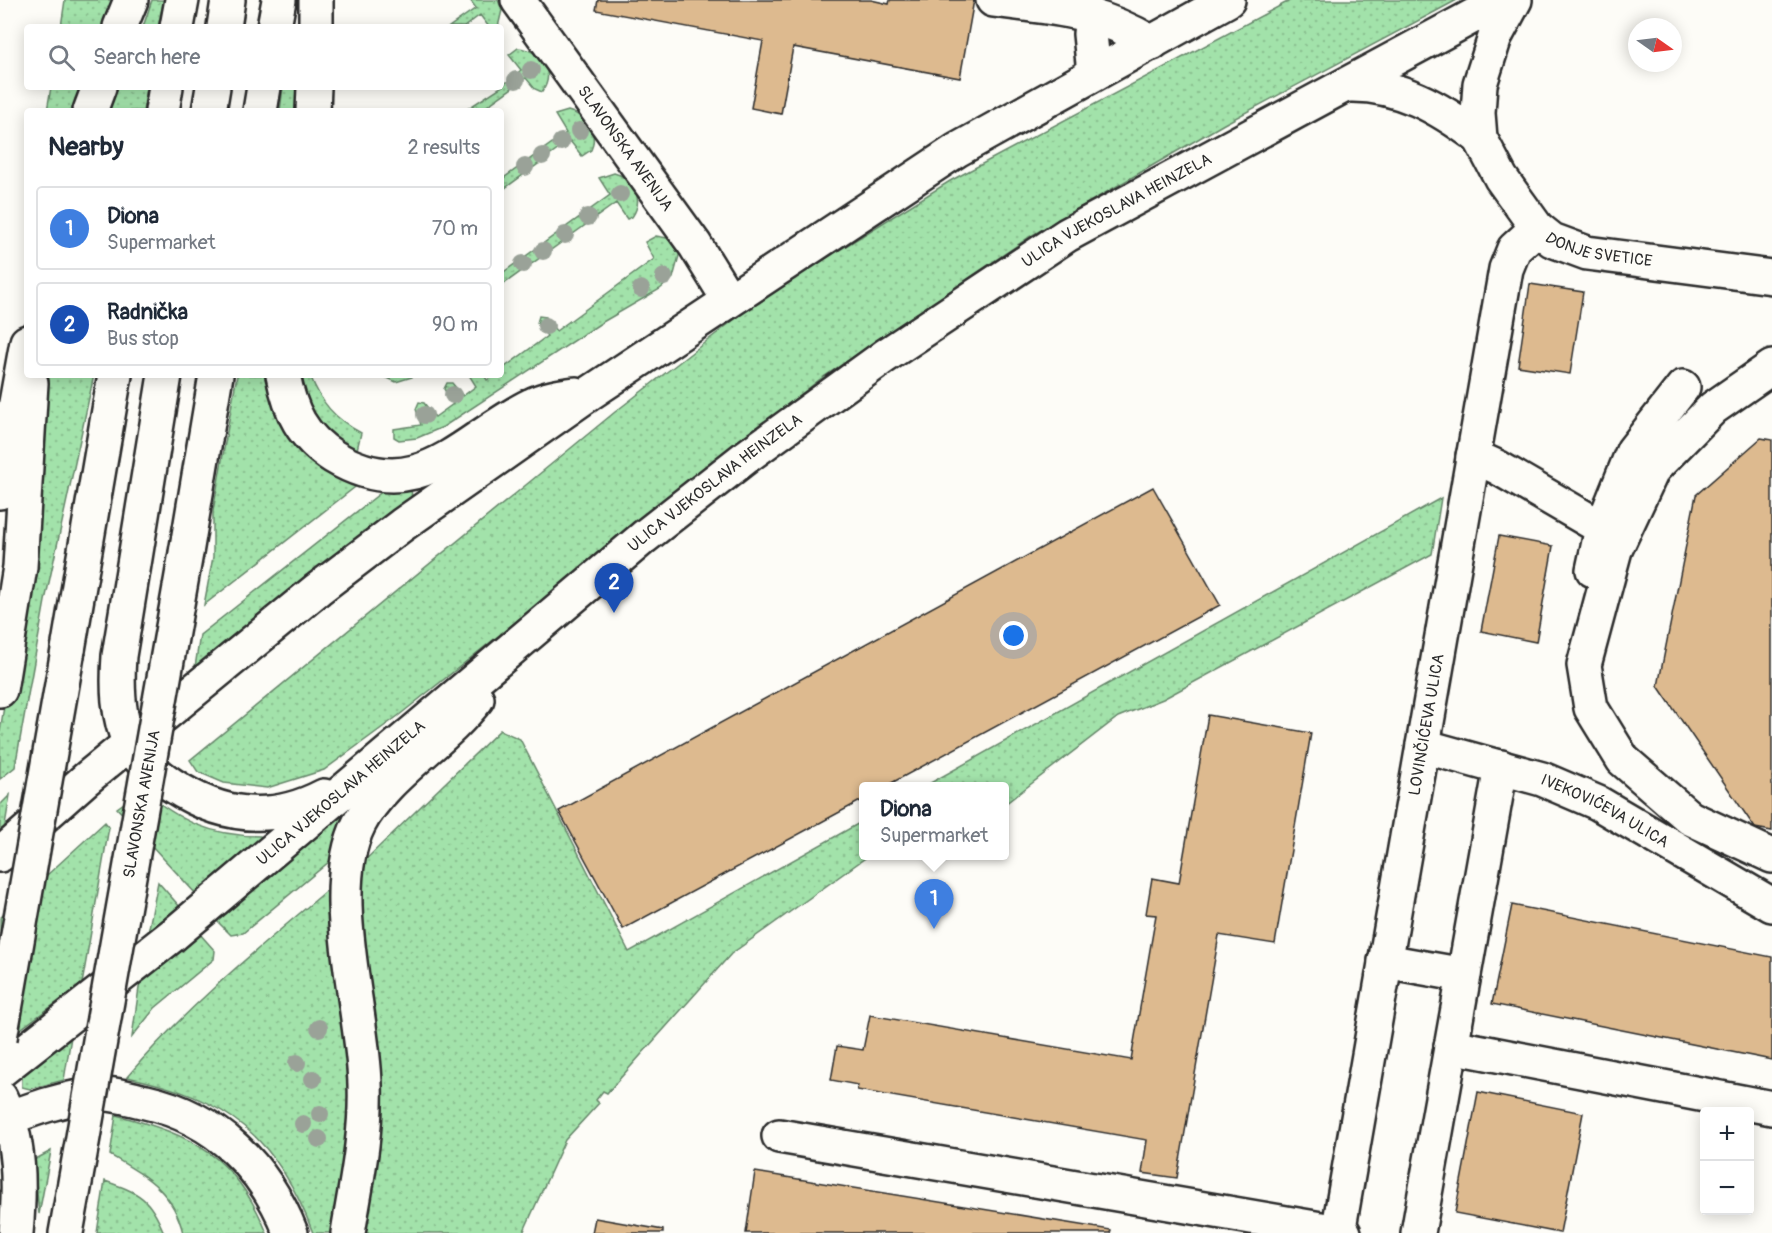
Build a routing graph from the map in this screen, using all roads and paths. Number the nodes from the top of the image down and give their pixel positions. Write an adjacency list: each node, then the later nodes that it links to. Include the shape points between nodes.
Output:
1 (131, 0): 12 (main road)
2 (182, 0): 13 (main road)
3 (228, 0): 14 (main road)
4 (279, 0): 15 (main road)
5 (316, 0): 16 (main road)
6 (518, 0): 33 (main road, SLAVONSKA AVENIJA, via 689,237)
7 (993, 0): 11 (main road)
8 (1228, 0): 17 (main road)
9 (1503, 0): 19 (main road, ULICA VJEKOSLAVA HEINZELA)
10 (1515, 0): 30 (main road, via 1495,38 1480,84)
11 (1092, 15): 17 (main road, via 1125,27); 18 (main road)
12 (121, 24)
13 (178, 24)
14 (224, 24)
15 (275, 24)
16 (316, 24)
17 (1152, 43): 18 (main road)
18 (1094, 74): 33 (main road, via 957,150)
19 (1347, 85): 30 (main road, via 1372,84 1414,97 1454,118); 46 (main road, ULICA VJEKOSLAVA HEINZELA, via 1067,235 885,356 737,464)
20 (98, 90): 25 (main road)
21 (166, 90): 26 (main road)
22 (212, 90): 27 (main road)
23 (264, 90): 28 (main road)
24 (314, 90): 29 (main road)
25 (91, 108)
26 (162, 108)
27 (210, 108)
28 (260, 108)
29 (313, 108)
30 (1480, 138): 31 (main road, DONJE SVETICE, via 1501,178)
31 (1537, 228): 32 (main road, DONJE SVETICE, via 1552,240 1587,253); 43 (main road, LOVINČIĆEVA ULICA, via 1514,249 1506,269)
32 (1772, 277)
33 (729, 300): 42 (main road)
34 (24, 359): 44 (main road)
35 (1772, 367): 47 (main road, via 1713,408 1653,469 1615,550)
36 (31, 378): 48 (main road, via 20,567)
37 (114, 378): 58 (main road, bridge)
38 (165, 378): 49 (main road, via 119,656 118,692)
39 (215, 378): 66 (main road, SLAVONSKA AVENIJA, bridge)
40 (284, 378): 42 (main road, via 288,402 311,440 357,468 394,475 414,472 457,454 531,405 550,398)
41 (1683, 387): 45 (main road, via 1633,452)
42 (590, 393): 49 (main road, via 355,560)
43 (1473, 456): 45 (main road); 50 (main road, LOVINČIĆEVA ULICA)
44 (0, 492)
45 (1602, 528): 47 (main road, via 1574,664)
46 (505, 652): 52 (main road, ULICA VJEKOSLAVA HEINZELA); 68 (main road, via 471,706 373,804 359,823 347,858 350,958 366,1088)
47 (1584, 665): 54 (main road, via 1591,708 1623,760 1690,818)
48 (0, 690)
49 (130, 743): 52 (main road, via 153,772 190,797 229,812 291,810); 53 (main road)
50 (1423, 746): 51 (main road, IVEKOVIĆEVA ULICA); 56 (main road, LOVINČIĆEVA ULICA)
51 (1501, 767): 55 (main road, IVEKOVIĆEVA ULICA, via 1542,779 1598,803); 57 (main road)
52 (358, 777): 60 (main road, ULICA VJEKOSLAVA HEINZELA, via 174,934)
53 (0, 855)
54 (1772, 856)
55 (1772, 905)
56 (1385, 961): 57 (main road); 64 (main road, LOVINČIĆEVA ULICA)
57 (1464, 975): 59 (main road)
58 (0, 1038)
59 (1451, 1046): 61 (main road); 69 (main road)
60 (0, 1071)
61 (1772, 1108)
62 (3, 1112): 65 (main road, via 19,1175); 67 (main road, via 104,1094 167,1107 204,1125 243,1153 276,1199)
63 (779, 1136): 64 (main road)
64 (1340, 1232)
65 (16, 1233)
66 (66, 1233)
67 (291, 1233)
68 (348, 1233)
69 (1418, 1233)

